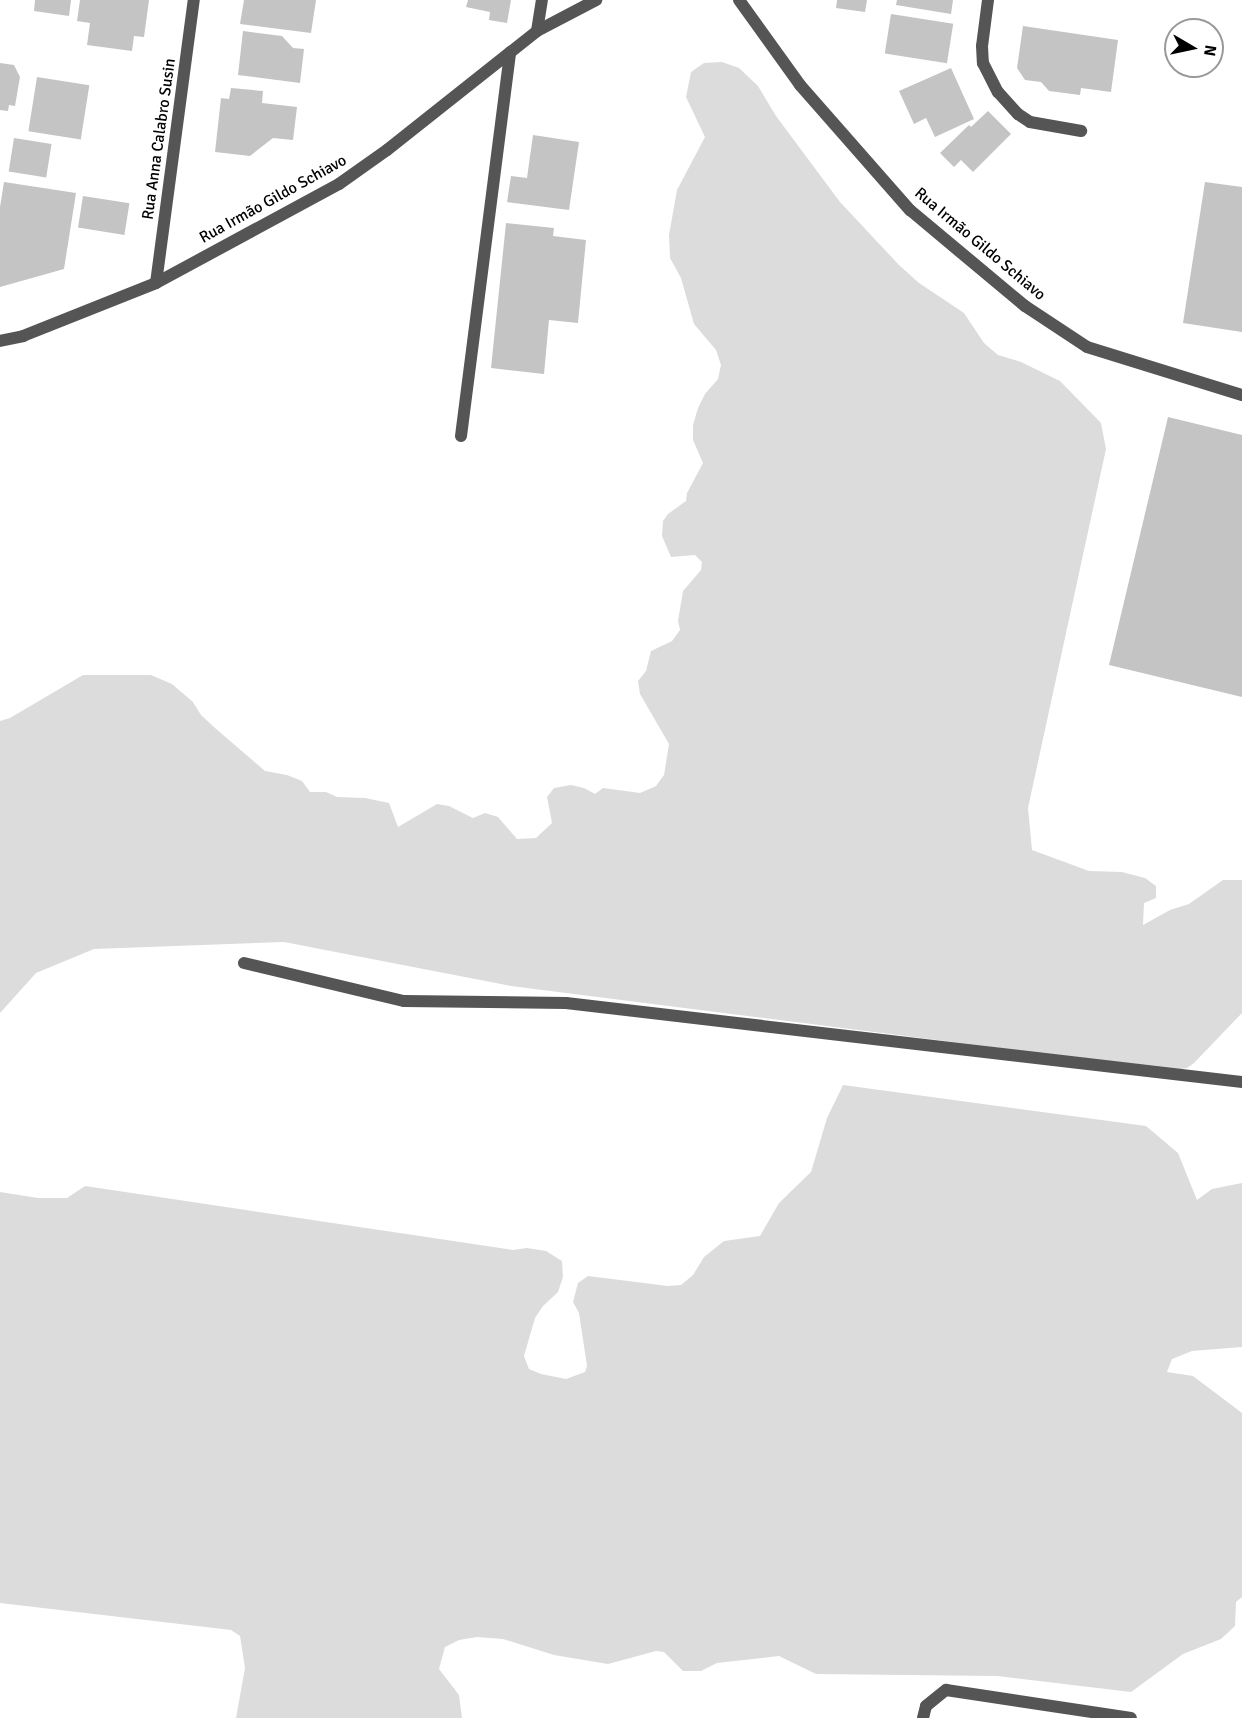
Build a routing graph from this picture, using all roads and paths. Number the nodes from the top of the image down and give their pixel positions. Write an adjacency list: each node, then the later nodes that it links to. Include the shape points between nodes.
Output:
1 (194, 0): 9 (street, Rua Anna Calabro Susin)
2 (542, 0): 6 (street)
3 (596, 0): 6 (street, Rua Irmão Gildo Schiavo)
4 (739, 0): 11 (street, Rua Irmão Gildo Schiavo, via 800,85 910,210 1025,306 1087,347)
5 (988, 0): 8 (street, via 983,63 998,92 1030,122)
6 (537, 31): 7 (street, Rua Irmão Gildo Schiavo)
7 (510, 52): 9 (street, Rua Irmão Gildo Schiavo, via 339,184); 12 (street)
8 (1081, 131)
9 (156, 283): 10 (street, Rua Irmão Gildo Schiavo, via 24,336)
10 (0, 341)
11 (1242, 395)
12 (461, 436)
13 (244, 963): 14 (street, via 404,1001 566,1003)
14 (1242, 1082)
15 (925, 1712): 16 (street, via 946,1690)
16 (1131, 1718)

